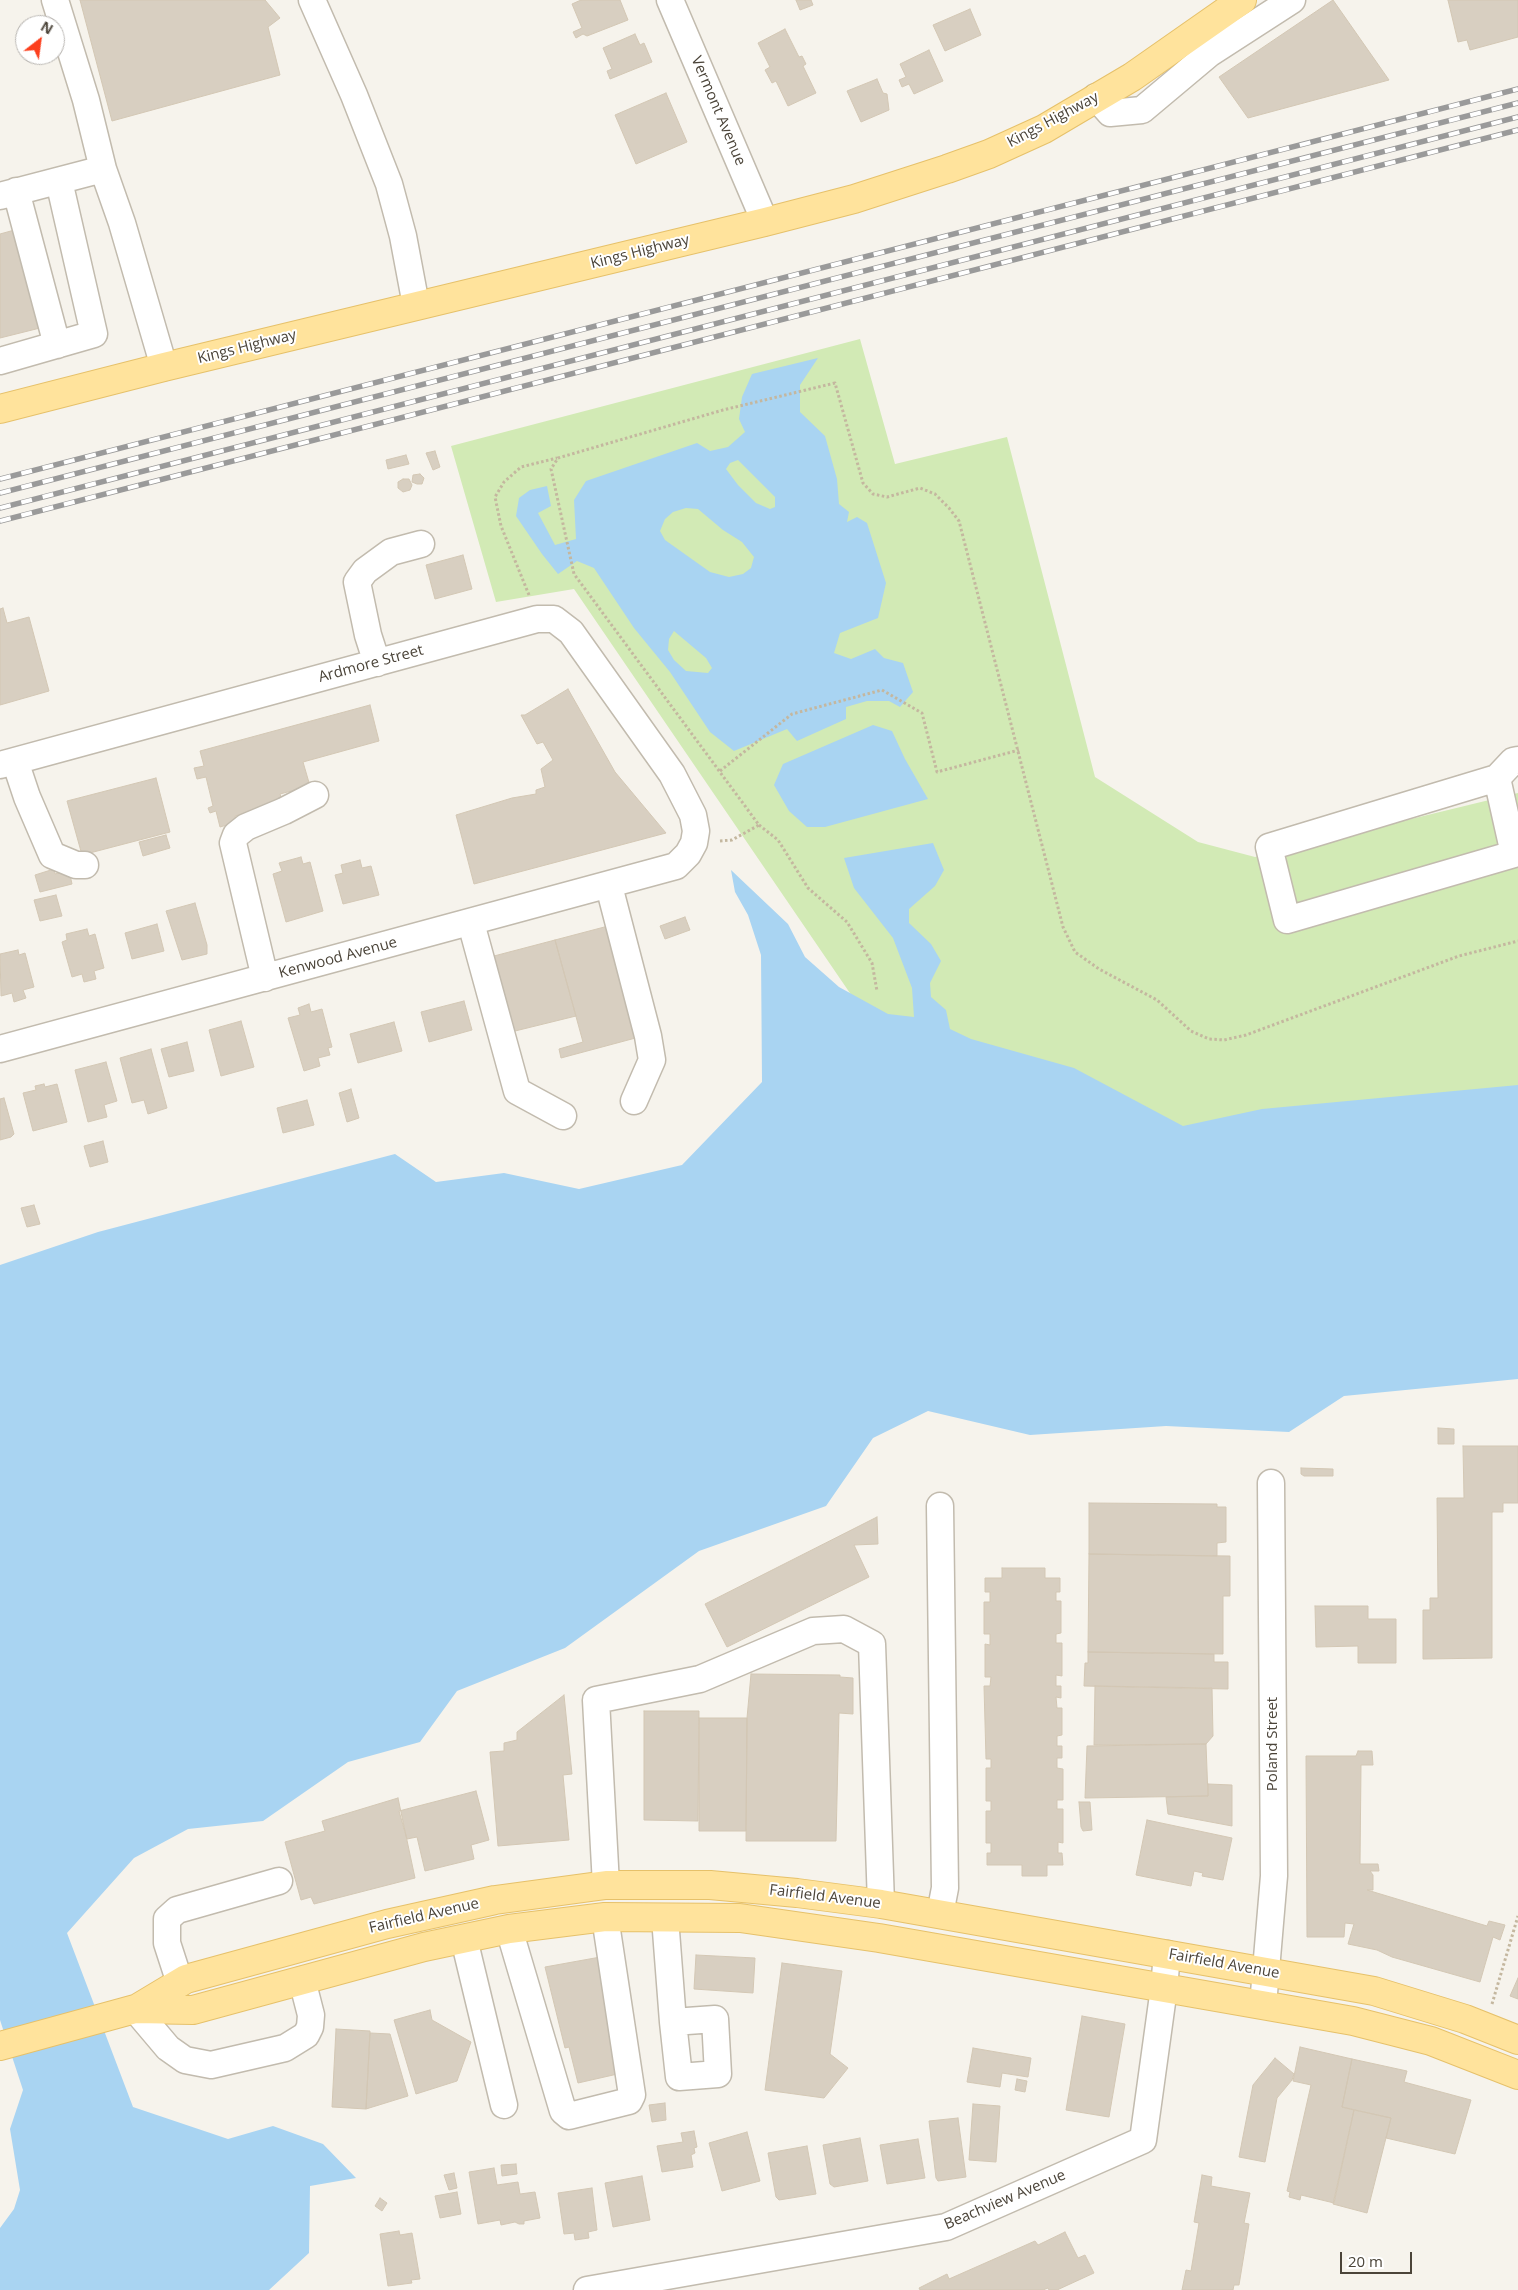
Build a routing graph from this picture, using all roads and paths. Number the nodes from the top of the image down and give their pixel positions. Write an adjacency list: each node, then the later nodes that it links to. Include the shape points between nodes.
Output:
1 (56, 0): 7 (street)
2 (312, 0): 11 (street, via 389,184)
3 (670, 0): 10 (street, Vermont Avenue)
4 (1242, 0): 6 (main road, Kings Highway, via 1132,78)
5 (1292, 0): 6 (street, via 1210,53 1142,110 1110,112)
6 (1096, 97): 10 (main road, Kings Highway, via 1044,129 989,154 854,199)
7 (103, 169): 8 (street); 14 (street)
8 (59, 181): 9 (street); 12 (street, via 94,334)
9 (8, 194): 12 (street)
10 (765, 222): 11 (main road, Kings Highway)
11 (416, 306): 14 (main road, Kings Highway)
12 (56, 345): 13 (street)
13 (0, 361)
14 (164, 367): 15 (main road, Kings Highway)
15 (0, 409)
16 (558, 458): 18 (path, via 522,467 504,482 495,497 501,526); 20 (path, via 722,410 835,383 863,483 872,494 887,497 920,488 935,494 959,521); 23 (path, via 551,469 574,574)
17 (421, 544): 19 (street, via 391,552 365,571 357,582)
18 (537, 619): 19 (street, Ardmore Street); 27 (street, Ardmore Street, via 554,619 572,632 672,774 693,815)
19 (377, 663): 22 (street, Ardmore Street)
20 (1018, 750): 23 (path, via 937,772 922,712 882,690 792,714); 31 (path, via 1063,927 1076,952 1099,969 1157,1000 1191,1031 1209,1039 1224,1040 1246,1035 1459,956)
21 (1518, 760): 24 (street)
22 (8, 763): 28 (street, via 52,855)
23 (720, 771): 26 (path)
24 (1497, 778): 24 (street, via 1514,854 1287,920 1269,847)
25 (315, 795): 32 (street, via 246,827 236,835 233,843)
26 (758, 824): 27 (path, via 732,840); 33 (path, via 778,840 808,888 847,922 872,963)
27 (694, 843): 29 (street, Kenwood Avenue, via 676,866)
28 (85, 866)
29 (609, 886): 30 (street, Kenwood Avenue); 35 (street, via 652,1060)
30 (471, 922): 32 (street, Kenwood Avenue); 36 (street, via 517,1091)
31 (1518, 941)
32 (265, 978): 34 (street, Kenwood Avenue)
33 (877, 991)
34 (0, 1049)
35 (634, 1102)
36 (563, 1116)
37 (1272, 1483): 51 (street, Poland Street, via 1274,1876)
38 (940, 1506): 42 (street, via 945,1888)
39 (279, 1881): 53 (street, via 177,1910 167,1919 167,1943)
40 (606, 1885): 41 (main road, Fairfield Avenue, via 710,1885); 41 (street, via 596,1700 700,1679 813,1631 844,1629 872,1644); 44 (main road); 53 (main road, Fairfield Avenue, via 495,1900 387,1924)
41 (881, 1904): 42 (main road, Fairfield Avenue); 47 (main road)
42 (940, 1914): 49 (main road); 50 (main road, Fairfield Avenue)
43 (1518, 1916): 55 (path)
44 (606, 1918): 45 (main road, Fairfield Avenue); 46 (main road, Fairfield Avenue); 46 (street, via 632,2095 628,2101 569,2116 563,2112)
45 (665, 1918): 47 (main road, Fairfield Avenue, via 740,1918); 58 (street)
46 (509, 1929): 48 (main road, Fairfield Avenue)
47 (879, 1938): 49 (main road, Fairfield Avenue)
48 (464, 1939): 52 (main road, Fairfield Avenue); 63 (street)
49 (935, 1948): 54 (main road, Fairfield Avenue)
50 (1166, 1954): 51 (main road, Fairfield Avenue); 54 (street, Beachview Avenue)
51 (1267, 1971): 56 (street, Poland Street); 59 (main road, Fairfield Avenue, via 1374,1991)
52 (302, 1980): 57 (main road, Fairfield Avenue, via 193,2010); 57 (street, via 311,2015 306,2035 285,2048 211,2065 185,2060)
53 (180, 1983): 57 (main road, Fairfield Avenue)
54 (1164, 1988): 56 (main road, Fairfield Avenue); 64 (street, Beachview Avenue, via 1142,2140 946,2227)
55 (1492, 2004)
56 (1263, 2005): 61 (main road, Fairfield Avenue, via 1354,2021 1431,2042)
57 (126, 2011): 60 (main road, Fairfield Avenue)
58 (672, 2022)
59 (1508, 2036): 61 (main road)
60 (0, 2046)
61 (1485, 2062): 62 (main road, Fairfield Avenue)
62 (1518, 2075)
63 (504, 2105)
64 (587, 2290)

